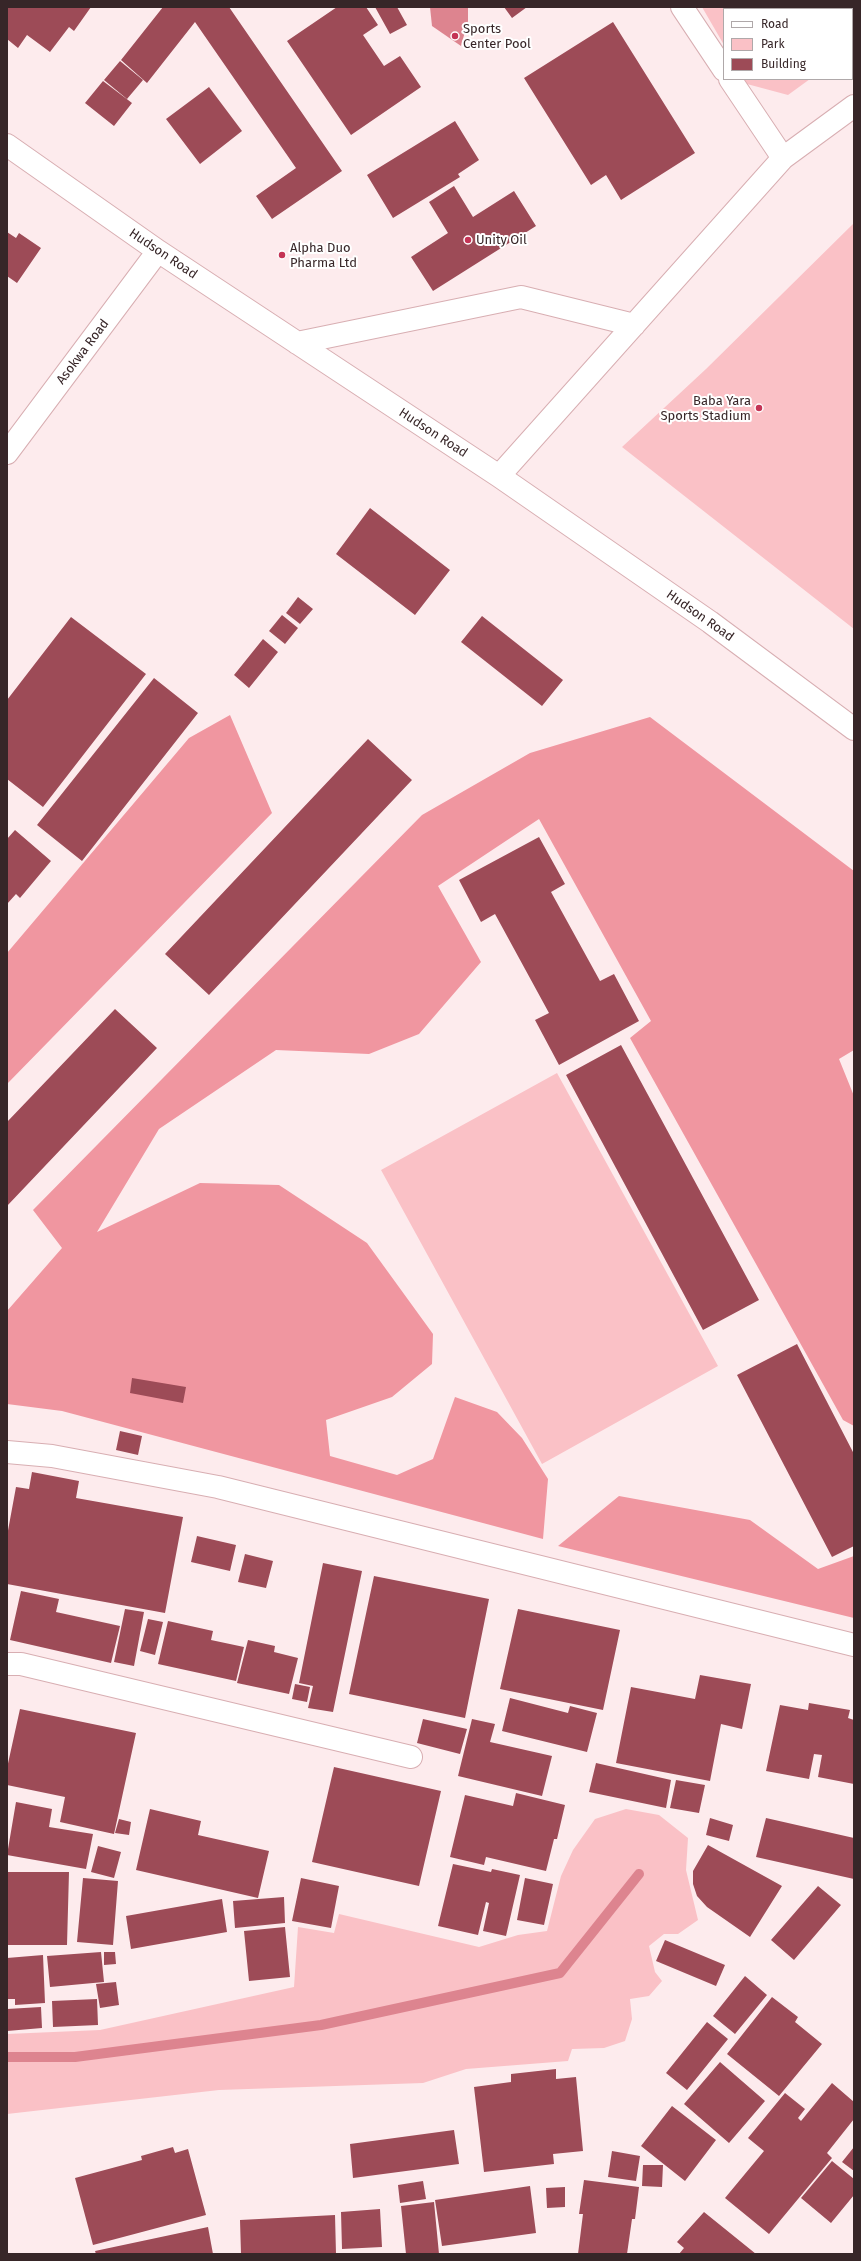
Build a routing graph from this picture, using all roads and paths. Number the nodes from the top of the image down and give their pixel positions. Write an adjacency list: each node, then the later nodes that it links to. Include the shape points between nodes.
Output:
1 (682, 7): 2 (street)
2 (723, 68)
3 (731, 80): 6 (street)
4 (854, 106): 6 (street)
5 (7, 145): 7 (street, Hudson Road)
6 (783, 158): 8 (street)
7 (158, 251): 9 (street, Hudson Road); 10 (street, Asokwa Road)
8 (634, 325): 9 (street, via 521,297); 11 (street)
9 (297, 343): 11 (street, Hudson Road)
10 (7, 453)
11 (499, 476): 12 (street, Hudson Road, via 710,622)
12 (854, 729)
13 (7, 1452): 14 (street, via 52,1456 218,1488)
14 (854, 1645)
15 (7, 1664): 16 (street, via 21,1664)
16 (411, 1757)

